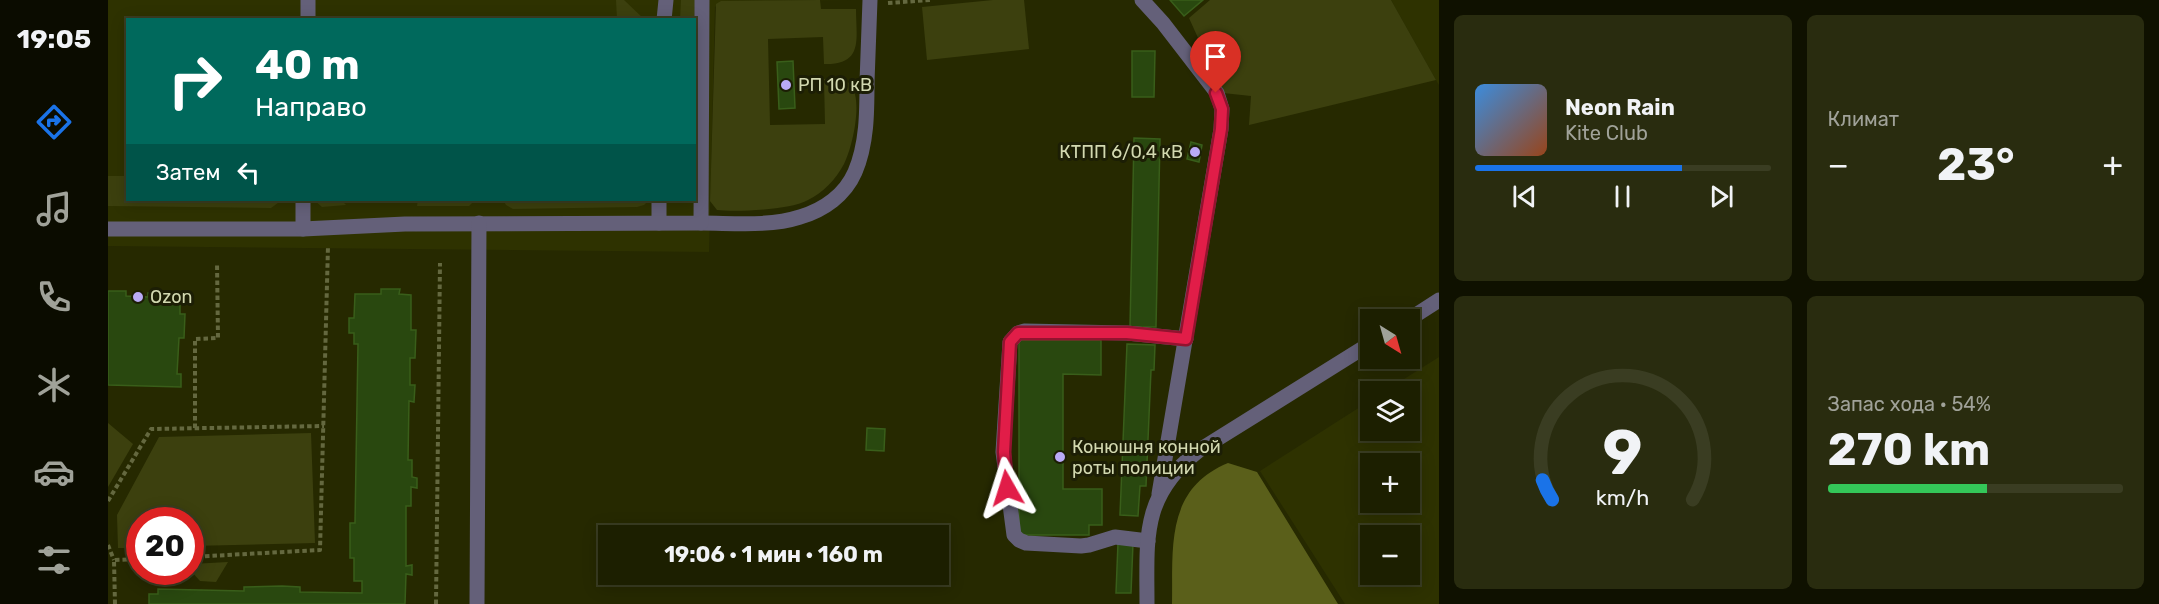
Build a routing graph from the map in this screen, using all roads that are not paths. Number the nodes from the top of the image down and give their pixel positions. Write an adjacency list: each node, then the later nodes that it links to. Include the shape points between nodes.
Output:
1 (308, 0): 6 (street)
2 (666, 0): 7 (street)
3 (702, 0): 12 (street)
4 (1142, 0): 17 (street, via 1216,93 1222,109)
5 (870, 2): 12 (street, via 866,124 849,184 834,200 799,218 771,223)
6 (308, 18)
7 (664, 18)
8 (303, 201): 14 (street)
9 (659, 201): 11 (street)
10 (479, 223): 11 (street); 14 (street); 21 (street)
11 (659, 223): 12 (street)
12 (700, 223)
13 (108, 229): 14 (street)
14 (303, 229)
15 (1439, 300): 16 (street)
16 (1420, 312)
17 (1186, 339): 19 (street); 20 (street, via 1127,333 1024,331 1010,342 1004,452 1014,535 1026,543 1081,546 1115,537)
18 (1360, 350): 19 (street, via 1198,452 1182,464)
19 (1159, 494): 20 (street, via 1148,527)
20 (1148, 541): 22 (street)
21 (477, 604)
22 (1147, 604)

